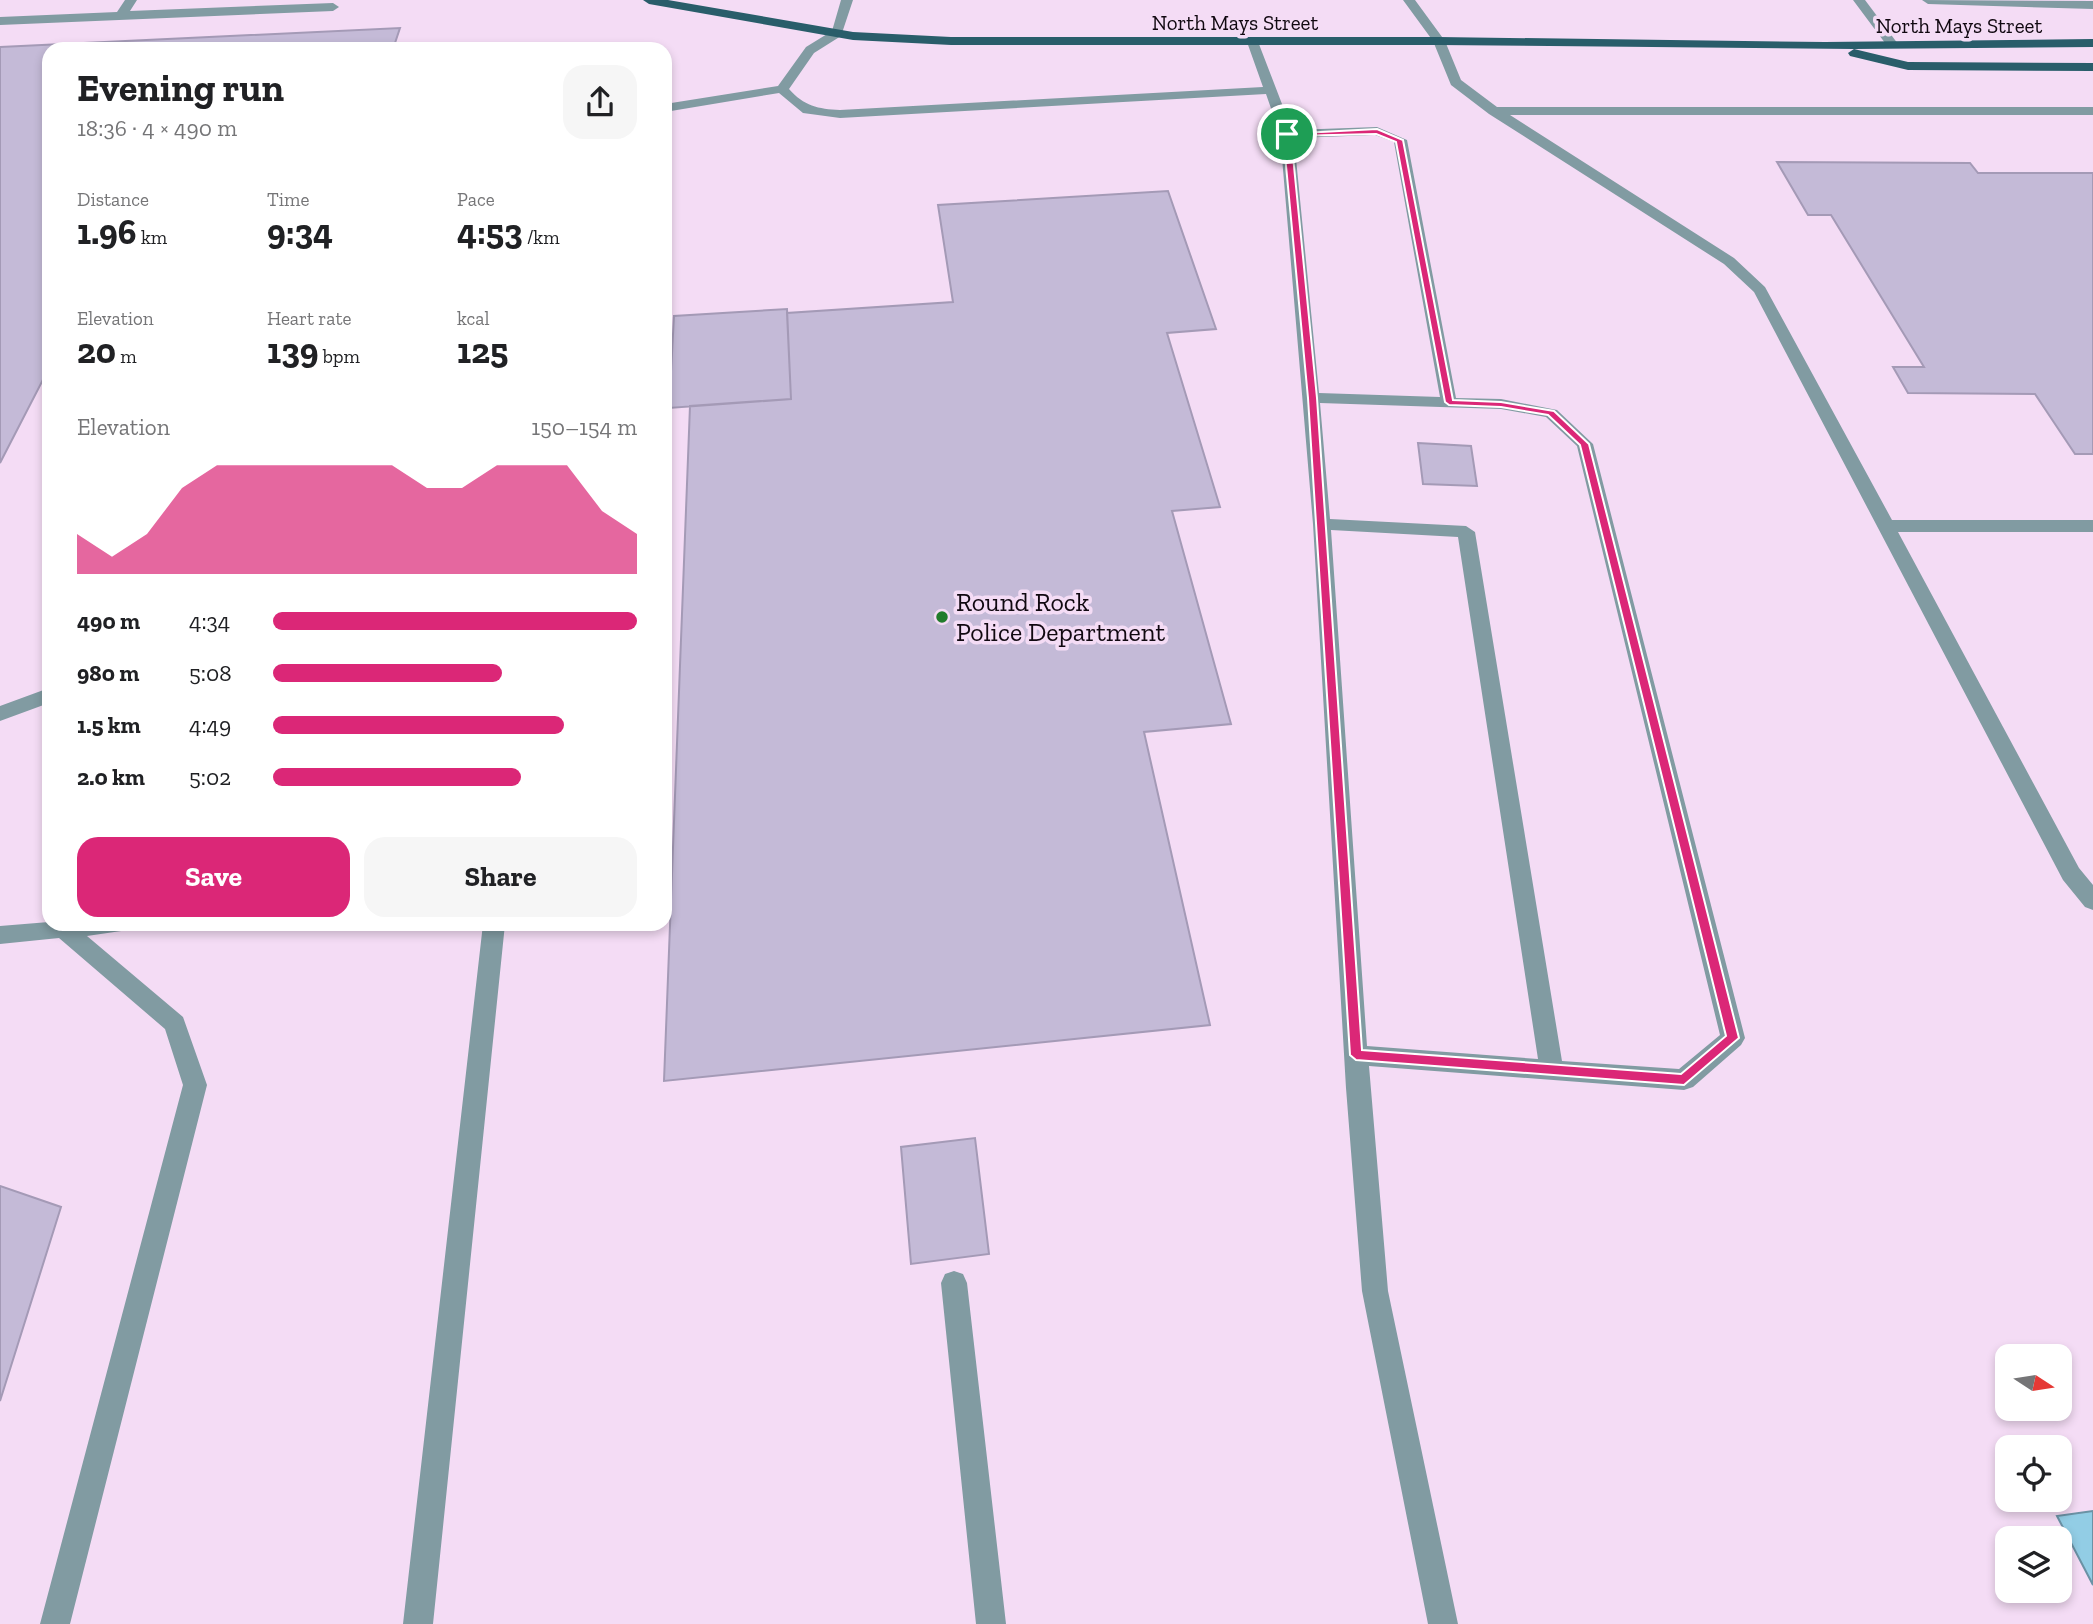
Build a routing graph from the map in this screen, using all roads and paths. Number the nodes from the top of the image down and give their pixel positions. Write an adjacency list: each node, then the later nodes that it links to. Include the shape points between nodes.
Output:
1 (131, 0): 9 (street)
2 (649, 0): 11 (main road, North Mays Street)
3 (847, 0): 11 (street)
4 (1409, 0): 12 (street)
5 (1859, 0): 15 (street)
6 (1928, 0): 7 (street)
7 (2093, 5)
8 (333, 7): 9 (street)
9 (121, 15): 10 (street)
10 (0, 21)
11 (837, 33): 13 (main road, North Mays Street, via 951,41); 18 (street, via 810,50)
12 (1439, 41): 13 (main road, North Mays Street); 16 (main road, North Mays Street); 21 (street, via 1455,82)
13 (1253, 42): 19 (street)
14 (2093, 43): 15 (main road, North Mays Street)
15 (1892, 44): 16 (main road, North Mays Street)
16 (1825, 46): 17 (main road, North Mays Street, via 1908,66)
17 (2093, 67)
18 (782, 89): 19 (street, via 811,113 840,114); 20 (street)
19 (1269, 90): 23 (street)
20 (672, 107)
21 (1494, 111): 22 (street); 27 (street, via 1729,261 1760,290)
22 (2093, 111)
23 (1287, 134): 24 (street); 25 (street, via 1377,131 1400,140)
24 (1313, 398): 25 (street); 26 (street)
25 (1449, 402): 37 (street, via 1501,404 1551,413 1585,444 1732,1038 1684,1080)
26 (1322, 524): 36 (street); 37 (street, via 1466,533)
27 (1886, 526): 28 (street); 31 (street, via 2071,874)
28 (2093, 526)
29 (42, 698): 30 (street)
30 (0, 715)
31 (2093, 901)
32 (42, 931): 35 (street)
33 (65, 931): 39 (street, via 175,1024 195,1085)
34 (493, 931): 40 (street)
35 (0, 935)
36 (1356, 1055): 37 (street); 42 (street, via 1375,1291)
37 (1552, 1070)
38 (954, 1283): 41 (street)
39 (55, 1624)
40 (418, 1624)
41 (991, 1624)
42 (1443, 1624)

